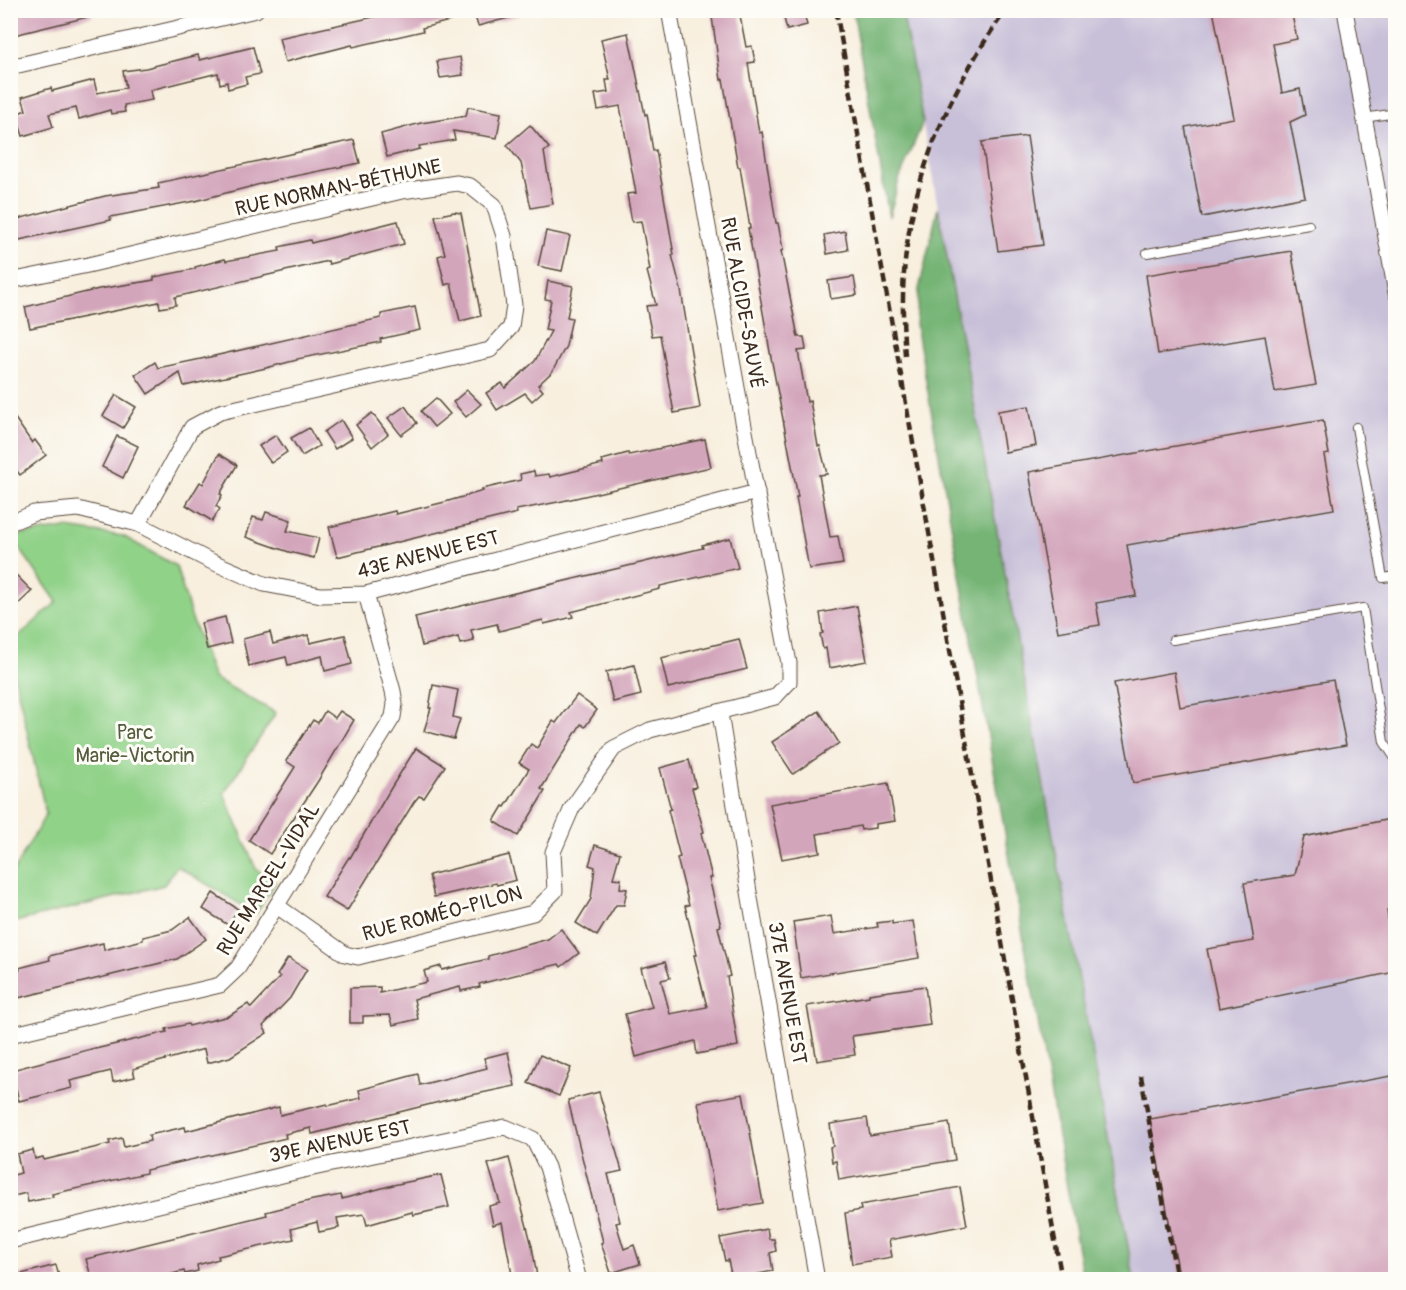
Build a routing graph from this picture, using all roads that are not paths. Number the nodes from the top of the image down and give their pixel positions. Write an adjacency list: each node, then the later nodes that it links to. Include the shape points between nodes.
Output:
1 (256, 10): 6 (street)
2 (669, 10): 15 (street, RUE ALCIDE-SAUVÉ)
3 (1345, 10): 8 (street)
4 (1394, 10): 5 (lane)
5 (1395, 19)
6 (10, 68)
7 (1395, 113): 8 (lane)
8 (1364, 118): 10 (street)
9 (1309, 225): 11 (lane)
10 (1392, 251): 13 (street)
11 (1147, 253)
12 (10, 280): 17 (street, RUE NORMAN-BÉTHUNE, via 402,191 457,183 470,186 494,205 504,237 514,305 511,327 490,350 220,412 192,427)
13 (1395, 293)
14 (1356, 427): 18 (lane, via 1383,578)
15 (757, 492): 19 (street, 43E AVENUE EST); 20 (street, RUE ALCIDE-SAUVÉ)
16 (14, 518): 17 (street, 43E AVENUE EST, via 78,508)
17 (138, 524): 19 (street, 43E AVENUE EST, via 264,584 321,595)
18 (1395, 576)
19 (366, 594): 24 (street, RUE MARCEL-VIDAL, via 393,691 393,717)
20 (777, 603): 22 (street, RUE ROMÉO-PILON, via 789,682 774,697)
21 (1173, 640): 23 (lane, via 1363,608 1384,742)
22 (720, 712): 24 (street, RUE ROMÉO-PILON, via 650,730 614,748 572,808 553,852 555,891 533,913 358,957 345,954); 28 (street, 37E AVENUE EST)
23 (1395, 760)
24 (277, 906): 25 (street, RUE MARCEL-VIDAL, via 238,969 220,985)
25 (10, 1035)
26 (10, 1241): 27 (street, 39E AVENUE EST, via 299,1171 505,1127 532,1139 547,1167)
27 (579, 1280)
28 (817, 1280)

